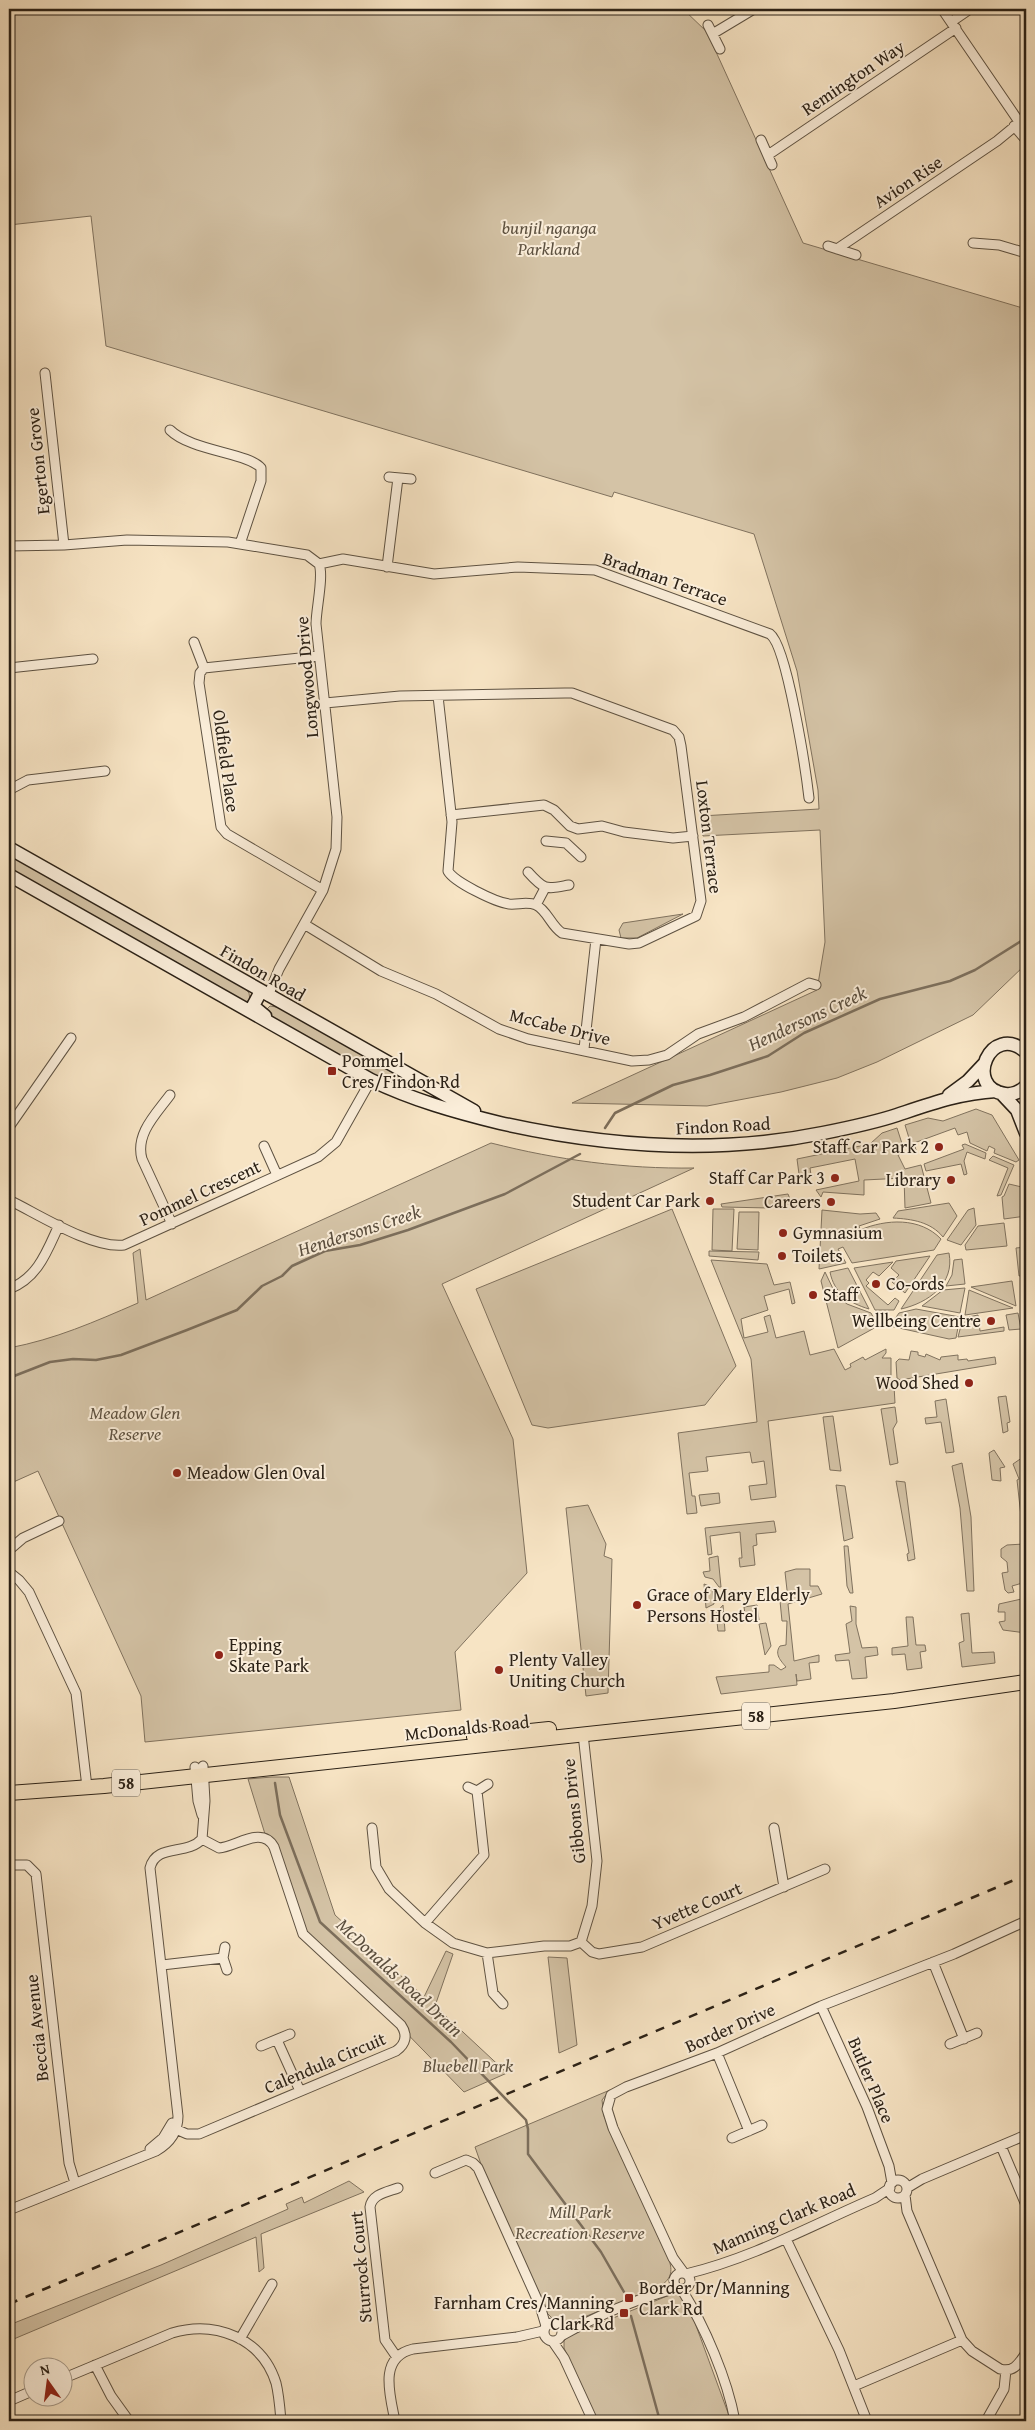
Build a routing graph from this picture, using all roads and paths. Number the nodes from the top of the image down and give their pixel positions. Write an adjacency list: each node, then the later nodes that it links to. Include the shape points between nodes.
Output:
1 (754, 9): 6 (street)
2 (942, 9): 5 (street)
3 (970, 9): 5 (street, Remington Way)
4 (708, 25): 6 (street)
5 (953, 25): 8 (street, via 1012,109); 11 (street, Remington Way)
6 (714, 33): 7 (street)
7 (720, 49)
8 (1020, 129): 10 (street); 15 (street, Avion Rise, via 997,141)
9 (761, 140): 11 (street)
10 (1026, 140)
11 (768, 155): 12 (street)
12 (772, 165)
13 (973, 243): 16 (street, via 999,245)
14 (828, 246): 15 (street)
15 (837, 249): 17 (street)
16 (1026, 253)
17 (856, 255)
18 (45, 373): 22 (street, Egerton Grove)
19 (170, 430): 21 (street, via 183,440 250,461 260,468 261,481)
20 (411, 479): 25 (street, via 393,478)
21 (240, 544): 22 (street, via 126,540); 24 (street, via 308,556)
22 (64, 545): 23 (street)
23 (9, 546)
24 (319, 564): 25 (street, Bradman Terrace, via 343,559); 27 (street, Longwood Drive, via 316,613)
25 (387, 567): 35 (street, Bradman Terrace, via 434,574 518,568 595,570 772,635 789,684)
26 (194, 642): 30 (street, Oldfield Place)
27 (320, 656): 30 (street); 32 (street, Longwood Drive)
28 (93, 659): 29 (street)
29 (9, 668)
30 (204, 668): 47 (street, Oldfield Place, via 199,682 220,827)
31 (438, 696): 32 (street, Loxton Terrace, via 385,697); 36 (street); 38 (street, Loxton Terrace, via 572,694 673,730 680,740)
32 (325, 704): 47 (street, Longwood Drive, via 337,832 333,863)
33 (105, 771): 34 (street, via 28,780)
34 (9, 790)
35 (809, 798)
36 (451, 815): 37 (street, via 544,805); 48 (street, via 448,871 451,876 499,902)
37 (574, 828): 38 (street, via 584,830 602,826 672,838); 40 (street)
38 (693, 836): 50 (street, Loxton Terrace, via 701,901 696,916 639,943)
39 (546, 841): 40 (street)
40 (566, 843): 42 (street)
41 (9, 848): 52 (main road, Findon Road)
42 (581, 857)
43 (528, 872): 46 (street)
44 (9, 875): 53 (main road)
45 (569, 885): 46 (street)
46 (544, 888): 48 (street)
47 (323, 890): 49 (street, Longwood Drive)
48 (536, 905): 50 (street, Loxton Terrace, via 562,933)
49 (304, 924): 52 (street, Longwood Drive); 55 (street, McCabe Drive, via 382,971 436,994 499,1029 528,1039)
50 (596, 939): 55 (street)
51 (816, 984): 55 (street, McCabe Drive, via 808,983 744,1017 708,1029 658,1058 632,1061)
52 (264, 994): 53 (main road); 58 (main road, Findon Road)
53 (256, 1014): 59 (main road, Findon Road)
54 (71, 1038): 66 (street)
55 (584, 1049)
56 (1026, 1052): 57 (main road, Findon Road, via 1019,1047 1003,1045 990,1052)
57 (984, 1064): 61 (main road, via 985,1079); 64 (main road, Findon Road, via 968,1081)
58 (413, 1076): 63 (main road, via 417,1091); 65 (main road, Findon Road, via 444,1096)
59 (371, 1080): 63 (main road, Findon Road); 69 (street, Pommel Crescent, via 331,1148)
60 (1026, 1086): 61 (main road, Findon Road, via 1016,1093)
61 (998, 1092): 64 (main road, Findon Road); 67 (main road, via 1017,1110)
62 (170, 1094): 71 (street, via 144,1132 140,1149)
63 (407, 1097): 65 (main road, Findon Road)
64 (943, 1099): 65 (main road, Findon Road, via 844,1129 730,1146 625,1144 545,1133)
65 (501, 1123)
66 (9, 1127)
67 (1026, 1133)
68 (264, 1146): 69 (street)
69 (278, 1175): 71 (street, Pommel Crescent)
70 (9, 1200): 72 (street, Pommel Crescent)
71 (172, 1224): 72 (street, Pommel Crescent, via 131,1242 109,1246)
72 (59, 1225): 73 (street, via 34,1272)
73 (9, 1289)
74 (60, 1521): 75 (street, via 23,1538)
75 (9, 1550)
76 (9, 1572): 81 (street, via 29,1592 73,1687)
77 (1026, 1682): 78 (main road, McDonalds Road / 58)
78 (929, 1695): 79 (main road, McDonalds Road / 58); 80 (main road, McDonalds Road / 58, via 836,1699)
79 (583, 1734): 80 (main road, McDonalds Road / 58); 95 (street, Gibbons Drive, via 597,1861 592,1906)
80 (199, 1771): 81 (main road, McDonalds Road / 58); 89 (street, via 204,1820)
81 (86, 1783): 84 (main road, McDonalds Road / 58); 86 (main road, McDonalds Road / 58)
82 (488, 1784): 85 (street)
83 (468, 1787): 85 (street)
84 (9, 1789)
85 (477, 1791): 94 (street, via 484,1855)
86 (9, 1793)
87 (372, 1828): 94 (street, via 376,1867 389,1889)
88 (774, 1828): 92 (street)
89 (202, 1839): 100 (street, via 190,1848 162,1853 151,1864); 111 (street, Calendula Circuit, via 219,1848 259,1837 268,1840 274,1847 303,1934 404,2031 404,2042 396,2051)
90 (9, 1865): 119 (street, Beccia Avenue, via 24,1864 33,1869 36,1877 68,2163)
91 (825, 1868): 92 (street, Yvette Court)
92 (784, 1887): 95 (street, Yvette Court, via 631,1950 599,1954)
93 (1026, 1921): 99 (street, Border Drive)
94 (425, 1923): 97 (street, via 453,1944)
95 (581, 1942): 97 (street, via 570,1946)
96 (225, 1947): 98 (street)
97 (487, 1953): 102 (street, via 493,1993)
98 (222, 1958): 100 (street); 101 (street)
99 (932, 1962): 103 (street, Border Drive); 106 (street)
100 (162, 1965): 113 (street, via 178,2116)
101 (227, 1970)
102 (503, 2004)
103 (821, 2006): 110 (street, Border Drive); 121 (street, Butler Place, via 867,2107)
104 (977, 2033): 106 (street)
105 (290, 2034): 107 (street)
106 (964, 2039): 108 (street)
107 (277, 2040): 109 (street); 111 (street)
108 (950, 2044)
109 (261, 2046)
110 (718, 2053): 114 (street); 125 (street, Border Drive, via 626,2087 611,2095 607,2104 608,2116 621,2147)
111 (300, 2091): 113 (street, Calendula Circuit, via 195,2135)
112 (762, 2125): 114 (street)
113 (174, 2129): 119 (street, via 142,2155)
114 (749, 2131): 116 (street)
115 (1026, 2135): 117 (street, Manning Clark Road)
116 (732, 2138)
117 (1001, 2146): 121 (street, Manning Clark Road); 122 (street)
118 (435, 2173): 127 (street, via 462,2160 470,2161 478,2168)
119 (75, 2183): 123 (street)
120 (398, 2188): 131 (street, Sturrock Court, via 376,2196 370,2207 385,2340)
121 (898, 2189): 124 (street, Manning Clark Road); 129 (street, Butler Place)
122 (1026, 2205)
123 (9, 2210)
124 (789, 2238): 125 (street, Manning Clark Road); 135 (street)
125 (682, 2281): 127 (street, Manning Clark Road); 142 (street, via 725,2384)
126 (272, 2284): 128 (street)
127 (553, 2333): 131 (street, Manning Clark Road, via 413,2349); 141 (street)
128 (240, 2339): 132 (street, via 221,2330 190,2328); 139 (street, via 262,2356 272,2373)
129 (962, 2340): 133 (street, via 972,2351); 135 (street)
130 (1026, 2353): 133 (street, via 1018,2366)
131 (396, 2356): 140 (street, via 388,2375)
132 (95, 2365): 134 (street); 138 (street)
133 (1006, 2370): 144 (street, via 1004,2389)
134 (72, 2374)
135 (854, 2386): 143 (street)
136 (22, 2395): 137 (street)
137 (9, 2401)
138 (129, 2421)
139 (281, 2421)
140 (395, 2421)
141 (593, 2421)
142 (735, 2421)
143 (867, 2421)
144 (986, 2421)

